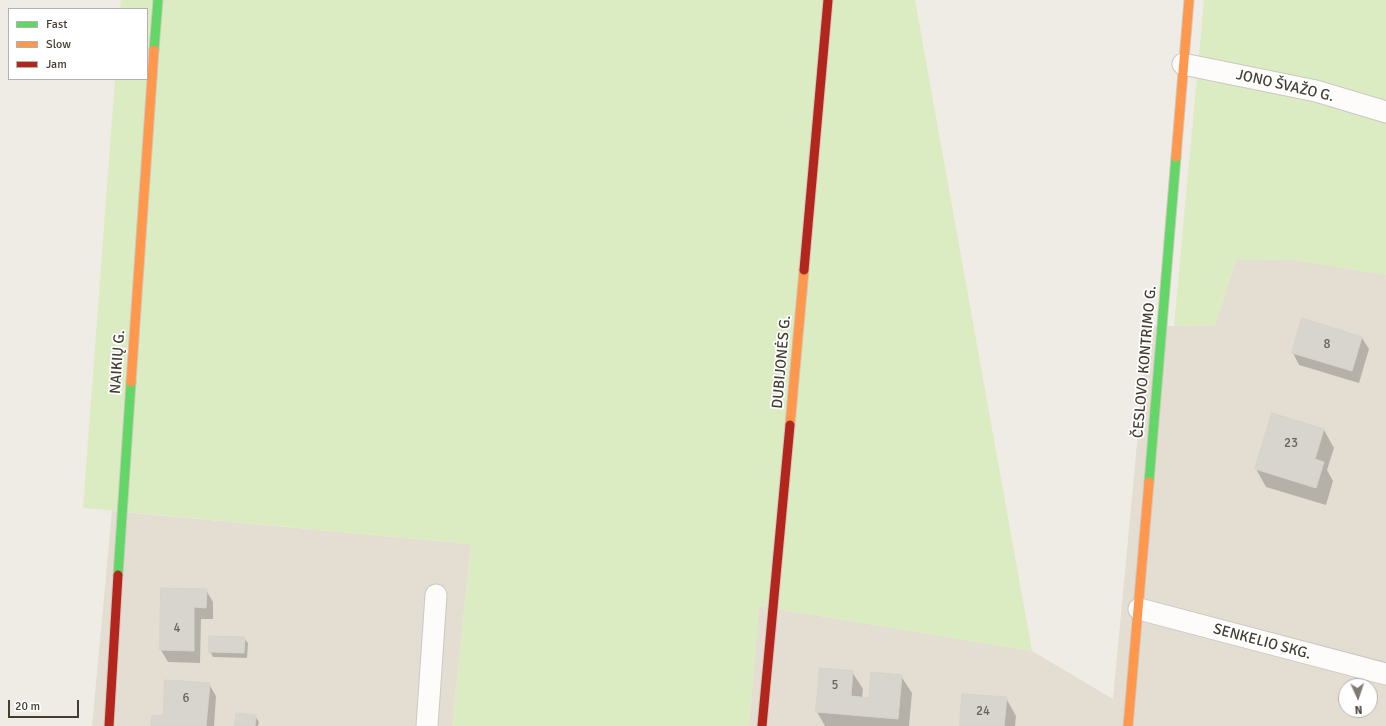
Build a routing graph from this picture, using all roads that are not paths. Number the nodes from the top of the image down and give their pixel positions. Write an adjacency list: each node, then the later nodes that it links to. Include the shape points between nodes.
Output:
1 (158, 0): 9 (street, NAIKIŲ G., via 122,492)
2 (828, 0): 11 (street, DUBIJONĖS G.)
3 (1189, 0): 4 (street, ČESLOVO KONTRIMO G.)
4 (1183, 64): 5 (street, JONO ŠVAŽO G., via 1316,91); 7 (street, ČESLOVO KONTRIMO G.)
5 (1386, 112)
6 (436, 595): 10 (street)
7 (1139, 609): 8 (street, SENKELIO SKG.); 12 (street, ČESLOVO KONTRIMO G.)
8 (1386, 674)
9 (109, 726)
10 (427, 726)
11 (762, 726)
12 (1128, 726)

